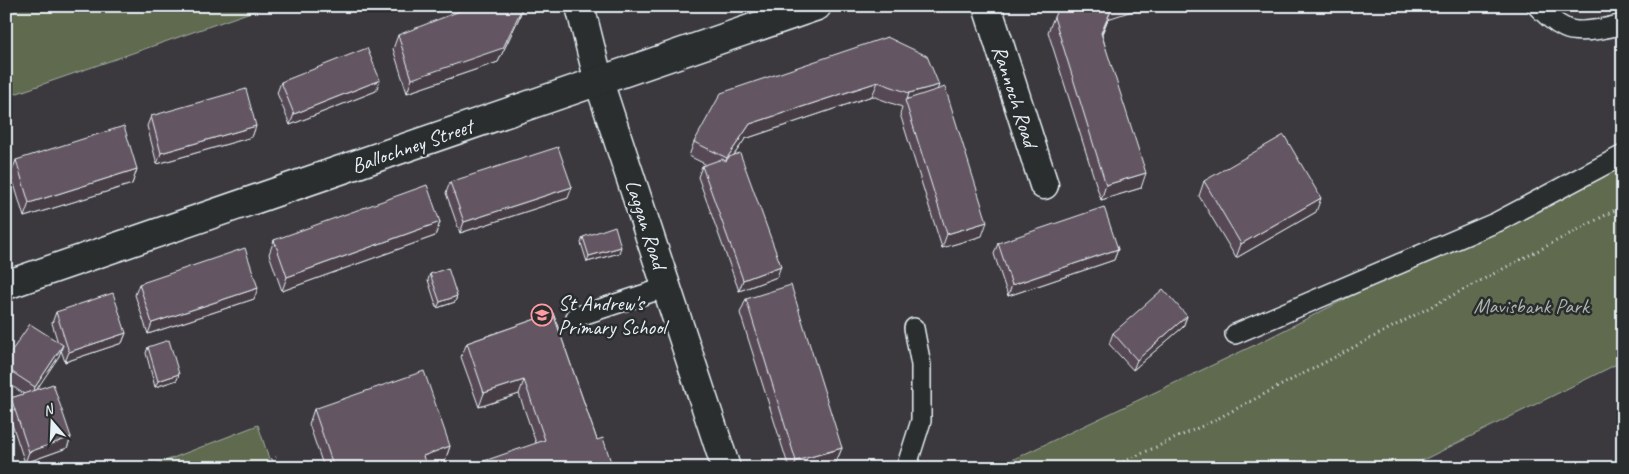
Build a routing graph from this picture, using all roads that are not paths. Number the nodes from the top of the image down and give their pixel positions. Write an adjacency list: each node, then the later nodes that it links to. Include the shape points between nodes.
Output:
1 (580, 6): 6 (street, Laggan Road)
2 (817, 6): 6 (street, Ballochney Street)
3 (987, 6): 8 (street, Rannoch Road)
4 (1537, 6): 5 (lane, via 1566,29 1598,31)
5 (1623, 24)
6 (599, 82): 9 (street, Ballochney Street); 10 (street, Laggan Road)
7 (1623, 155): 13 (lane, via 1497,222)
8 (1044, 185)
9 (6, 285)
10 (666, 287): 11 (lane); 14 (street, Laggan Road)
11 (576, 317)
12 (914, 328): 15 (lane, via 921,365 921,421)
13 (1234, 334)
14 (726, 468)
15 (906, 468)

